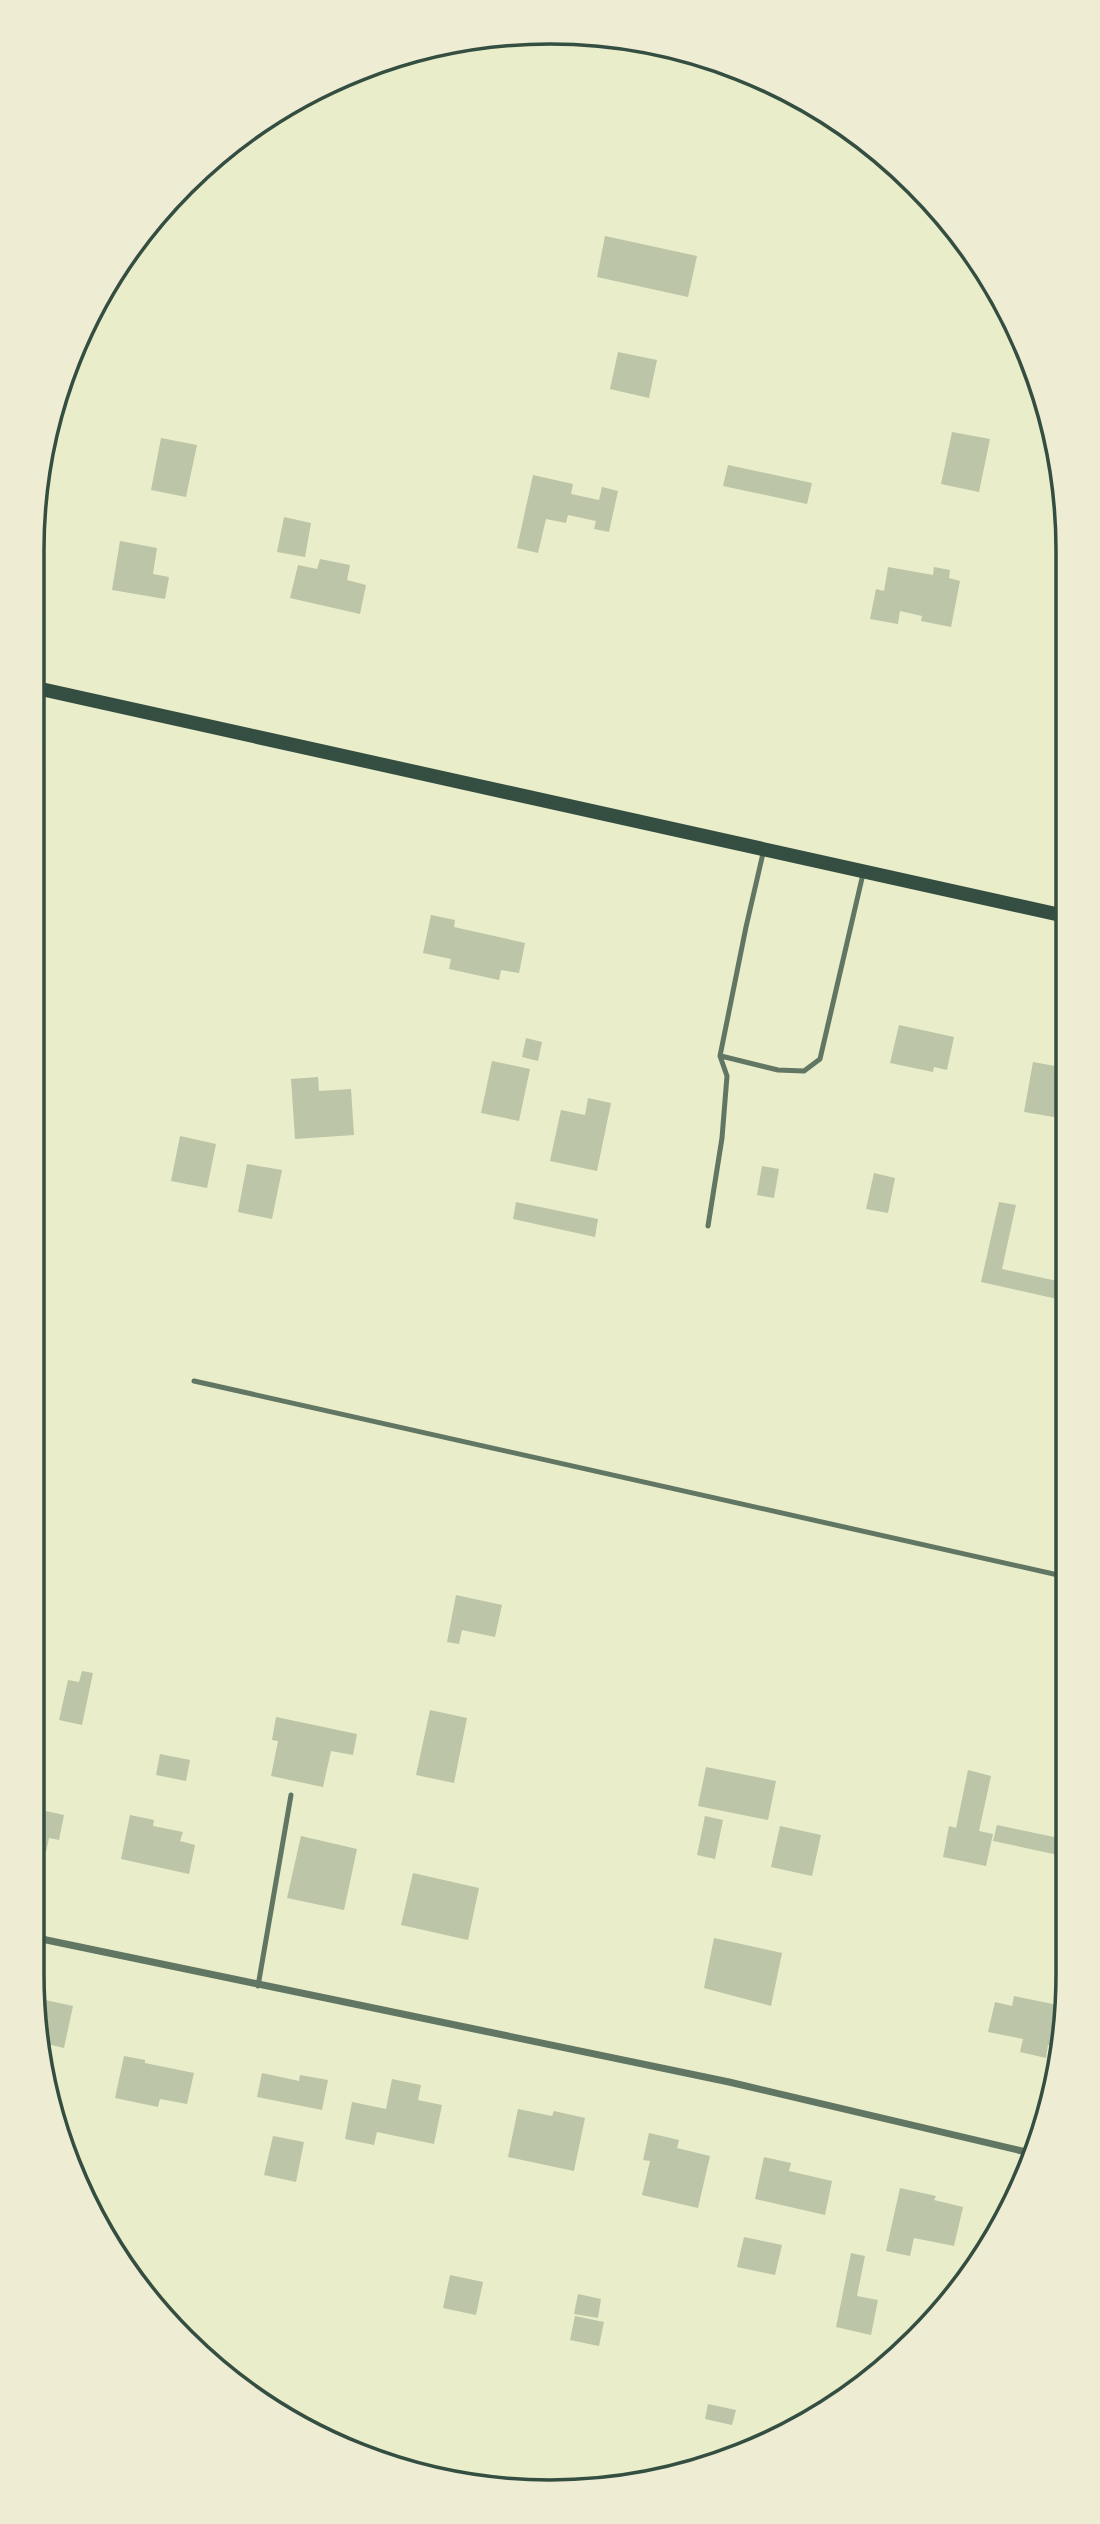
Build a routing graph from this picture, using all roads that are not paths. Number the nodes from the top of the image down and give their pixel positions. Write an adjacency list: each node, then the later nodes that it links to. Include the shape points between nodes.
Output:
1 (44, 690): 2 (main road)
2 (764, 849): 3 (main road); 5 (lane)
3 (863, 871): 4 (main road); 5 (lane, via 820,1059 804,1071 778,1070)
4 (1056, 914)
5 (720, 1056): 6 (lane, via 727,1076)
6 (708, 1226)
7 (194, 1381): 8 (lane)
8 (1056, 1575)
9 (291, 1795): 11 (lane)
10 (44, 1940): 11 (street)
11 (258, 1986): 12 (street, via 729,2082)
12 (1024, 2151)

